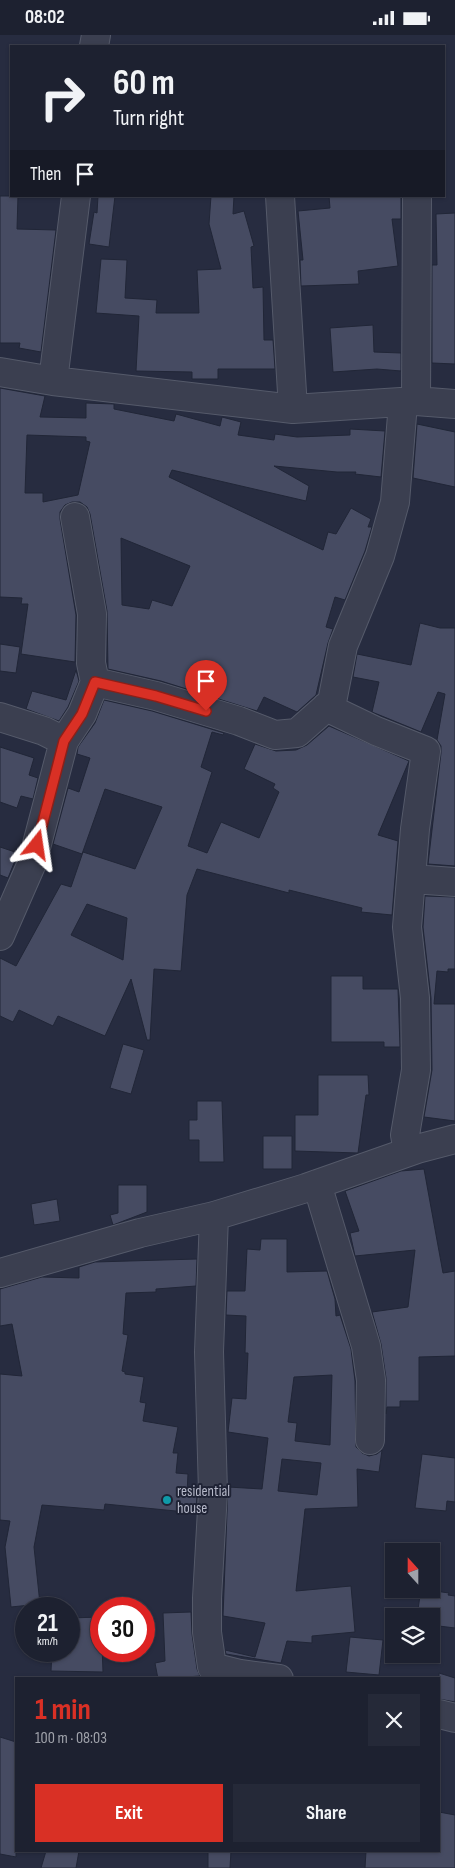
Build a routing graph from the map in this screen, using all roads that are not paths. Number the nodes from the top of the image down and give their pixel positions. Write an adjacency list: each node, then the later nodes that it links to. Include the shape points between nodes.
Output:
1 (76, 197): 5 (street)
2 (280, 197): 8 (street)
3 (417, 197): 6 (street)
4 (0, 372): 5 (street)
5 (53, 381): 8 (street)
6 (409, 402): 7 (street); 8 (street); 11 (street, via 395,502 380,556 343,646 332,701)
7 (455, 404)
8 (293, 409)
9 (75, 517): 10 (street, via 92,614 90,663)
10 (95, 682): 11 (street, via 156,696 275,735 297,733); 13 (street, via 82,714)
11 (326, 707): 14 (street, via 426,751)
12 (0, 717): 13 (street)
13 (64, 741): 16 (street, via 32,863)
14 (412, 879): 15 (street); 18 (street, via 407,927 415,998 416,1070 404,1135)
15 (455, 882)
16 (0, 936)
17 (455, 1139): 18 (street)
18 (408, 1152): 19 (street)
19 (318, 1184): 20 (street); 22 (street, via 366,1346 372,1380)
20 (214, 1215): 21 (street); 23 (street, via 209,1352 214,1492 207,1632 212,1667)
21 (0, 1273)
22 (370, 1440)
23 (263, 1677)
24 (440, 1714): 25 (street)
25 (455, 1718)

